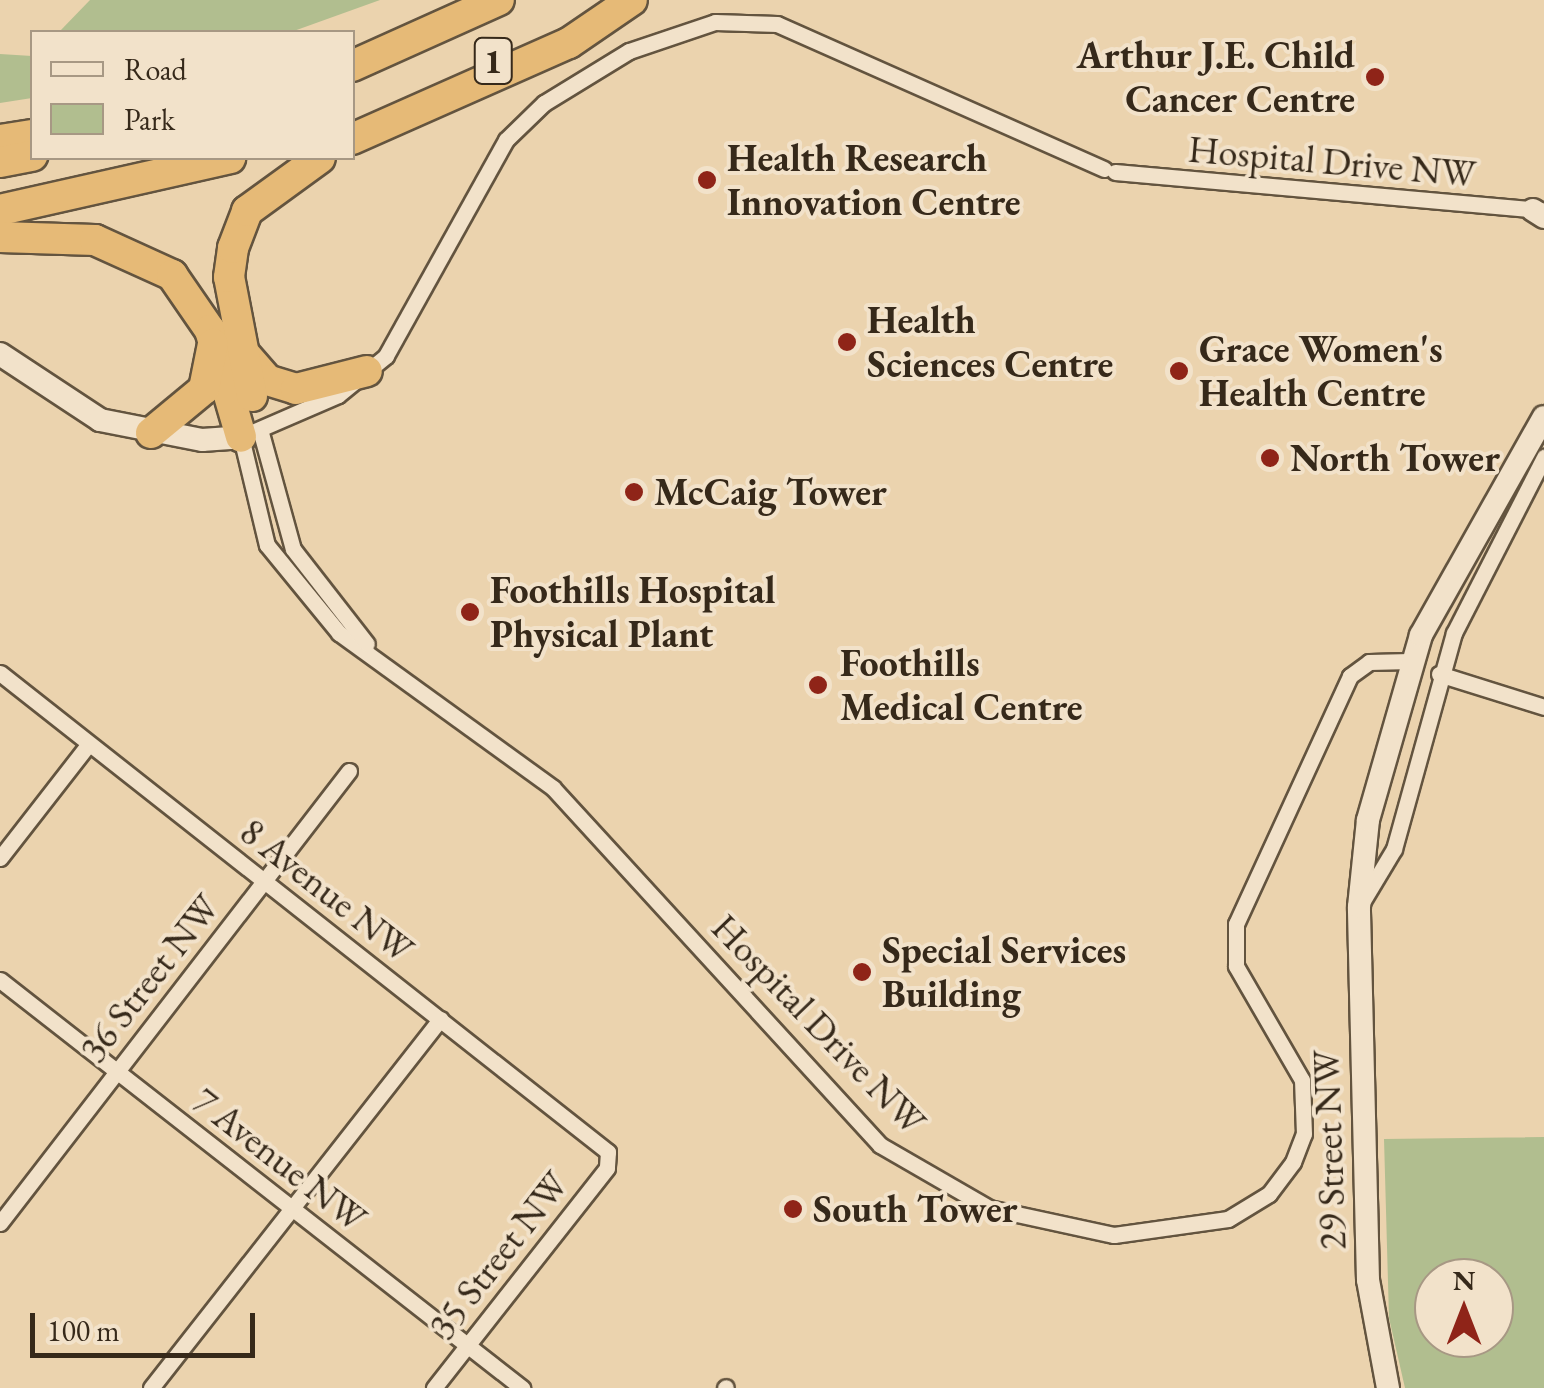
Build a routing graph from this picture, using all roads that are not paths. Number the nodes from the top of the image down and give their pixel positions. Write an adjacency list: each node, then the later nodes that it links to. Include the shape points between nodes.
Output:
1 (499, 0): 3 (highway, 1)
2 (632, 0): 6 (highway, 1); 10 (highway, via 569,43)
3 (410, 41): 4 (highway); 5 (highway, 1)
4 (355, 51)
5 (355, 65)
6 (355, 117)
7 (30, 123): 8 (highway)
8 (0, 125)
9 (30, 134): 11 (highway)
10 (355, 138)
11 (0, 140)
12 (30, 156): 15 (highway)
13 (221, 160): 16 (highway)
14 (317, 160): 20 (highway, via 247,211 228,277)
15 (0, 162)
16 (0, 210)
17 (1540, 212): 22 (street, Hospital Drive NW, via 1109,171 822,38 760,22 692,27 597,67 506,140 386,356)
18 (0, 237): 19 (highway, via 95,240 130,252 172,275)
19 (213, 336): 24 (highway, via 204,388); 25 (highway)
20 (242, 350): 22 (highway, via 267,380 296,389); 25 (highway)
21 (0, 354): 24 (street, via 100,420)
22 (367, 370): 25 (street, Hospital Drive NW)
23 (1544, 417): 27 (street, 29 Street NW)
24 (151, 433): 25 (street)
25 (251, 435): 29 (street, Hospital Drive NW, via 293,550); 29 (street, Hospital Drive NW, via 278,565 311,610)
26 (1544, 457): 28 (street)
27 (1497, 490): 28 (street); 30 (street, 29 Street NW)
28 (1510, 530): 32 (street)
29 (371, 648): 30 (street, Hospital Drive NW, via 552,788 880,1145 989,1208 1114,1236 1228,1219 1270,1194 1294,1162 1305,1107 1294,1061 1236,966 1236,924 1350,676 1369,662)
30 (1410, 661): 37 (street, 29 Street NW)
31 (0, 673): 34 (street, 8 Avenue NW)
32 (1438, 674): 33 (street); 36 (street)
33 (1544, 707)
34 (88, 745): 38 (street); 39 (street, 8 Avenue NW)
35 (349, 771): 39 (street, 36 Street NW)
36 (1402, 810): 37 (street); 40 (street, via 1379,884)
37 (1368, 820): 40 (street, 29 Street NW)
38 (0, 858)
39 (264, 882): 42 (street, 8 Avenue NW); 43 (street, 36 Street NW)
40 (1359, 907): 51 (street, 29 Street NW, via 1370,1313)
41 (0, 980): 43 (street, 7 Avenue NW)
42 (440, 1019): 44 (street, 8 Avenue NW); 45 (street)
43 (117, 1072): 45 (street, 7 Avenue NW); 46 (street, 36 Street NW)
44 (610, 1160): 47 (street, 35 Street NW)
45 (292, 1210): 47 (street, 7 Avenue NW); 48 (street)
46 (0, 1223)
47 (467, 1346): 49 (street, 35 Street NW); 50 (street, 7 Avenue NW)
48 (150, 1388)
49 (434, 1388)
50 (522, 1388)
51 (1388, 1388)

